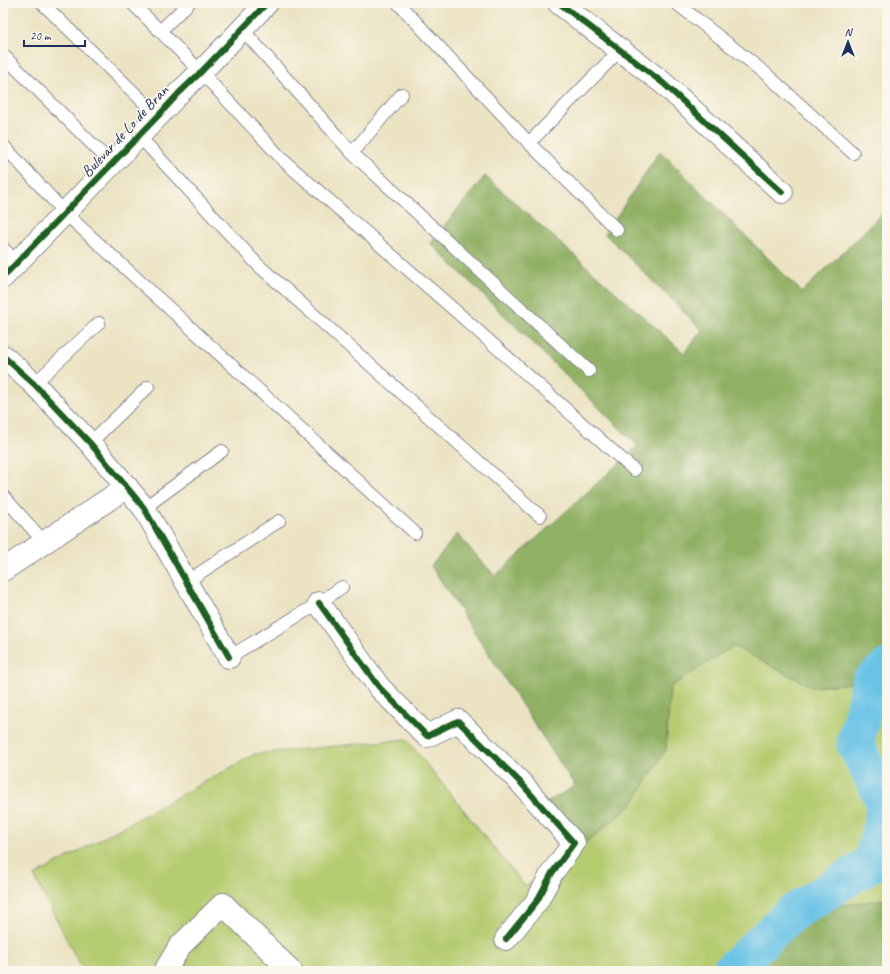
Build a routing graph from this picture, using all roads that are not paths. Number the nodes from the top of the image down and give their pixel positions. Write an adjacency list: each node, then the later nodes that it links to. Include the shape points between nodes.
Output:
1 (42, 3): 14 (lane)
2 (132, 3): 9 (lane)
3 (189, 3): 9 (lane)
4 (267, 3): 8 (street, Bulevar de Lo de Bran)
5 (398, 3): 16 (lane)
6 (559, 3): 10 (street)
7 (676, 3): 19 (lane, via 765,73)
8 (242, 28): 12 (street, Bulevar de Lo de Bran); 18 (lane)
9 (160, 31): 12 (lane)
10 (620, 50): 16 (lane); 21 (street, via 663,84)
11 (3, 55): 20 (lane)
12 (201, 72): 14 (street, Bulevar de Lo de Bran); 32 (lane, via 284,161)
13 (402, 94): 18 (lane)
14 (158, 116): 15 (street, Bulevar de Lo de Bran)
15 (139, 136): 20 (street, Bulevar de Lo de Bran); 36 (lane, via 258,265)
16 (529, 144): 23 (lane)
17 (3, 145): 22 (lane)
18 (352, 153): 27 (lane)
19 (853, 153)
20 (112, 164): 22 (street, Bulevar de Lo de Bran)
21 (782, 192)
22 (65, 213): 24 (street, Bulevar de Lo de Bran); 38 (lane)
23 (617, 230)
24 (8, 263)
25 (99, 323): 28 (lane)
26 (3, 356): 28 (street)
27 (589, 371)
28 (34, 384): 30 (street)
29 (148, 388): 30 (lane)
30 (90, 443): 33 (street)
31 (222, 450): 35 (lane)
32 (634, 470)
33 (127, 487): 35 (street); 39 (street)
34 (3, 496): 39 (lane)
35 (144, 508): 41 (street)
36 (540, 516)
37 (279, 521): 41 (lane)
38 (415, 533)
39 (45, 542): 40 (street)
40 (3, 570)
41 (186, 582): 44 (street)
42 (342, 587): 43 (lane)
43 (319, 602): 44 (lane); 45 (street, via 379,687 427,736 458,721 574,842 552,872 537,901)
44 (230, 657)
45 (506, 939)
46 (165, 971): 47 (street, via 180,946 223,904)
47 (291, 971)

